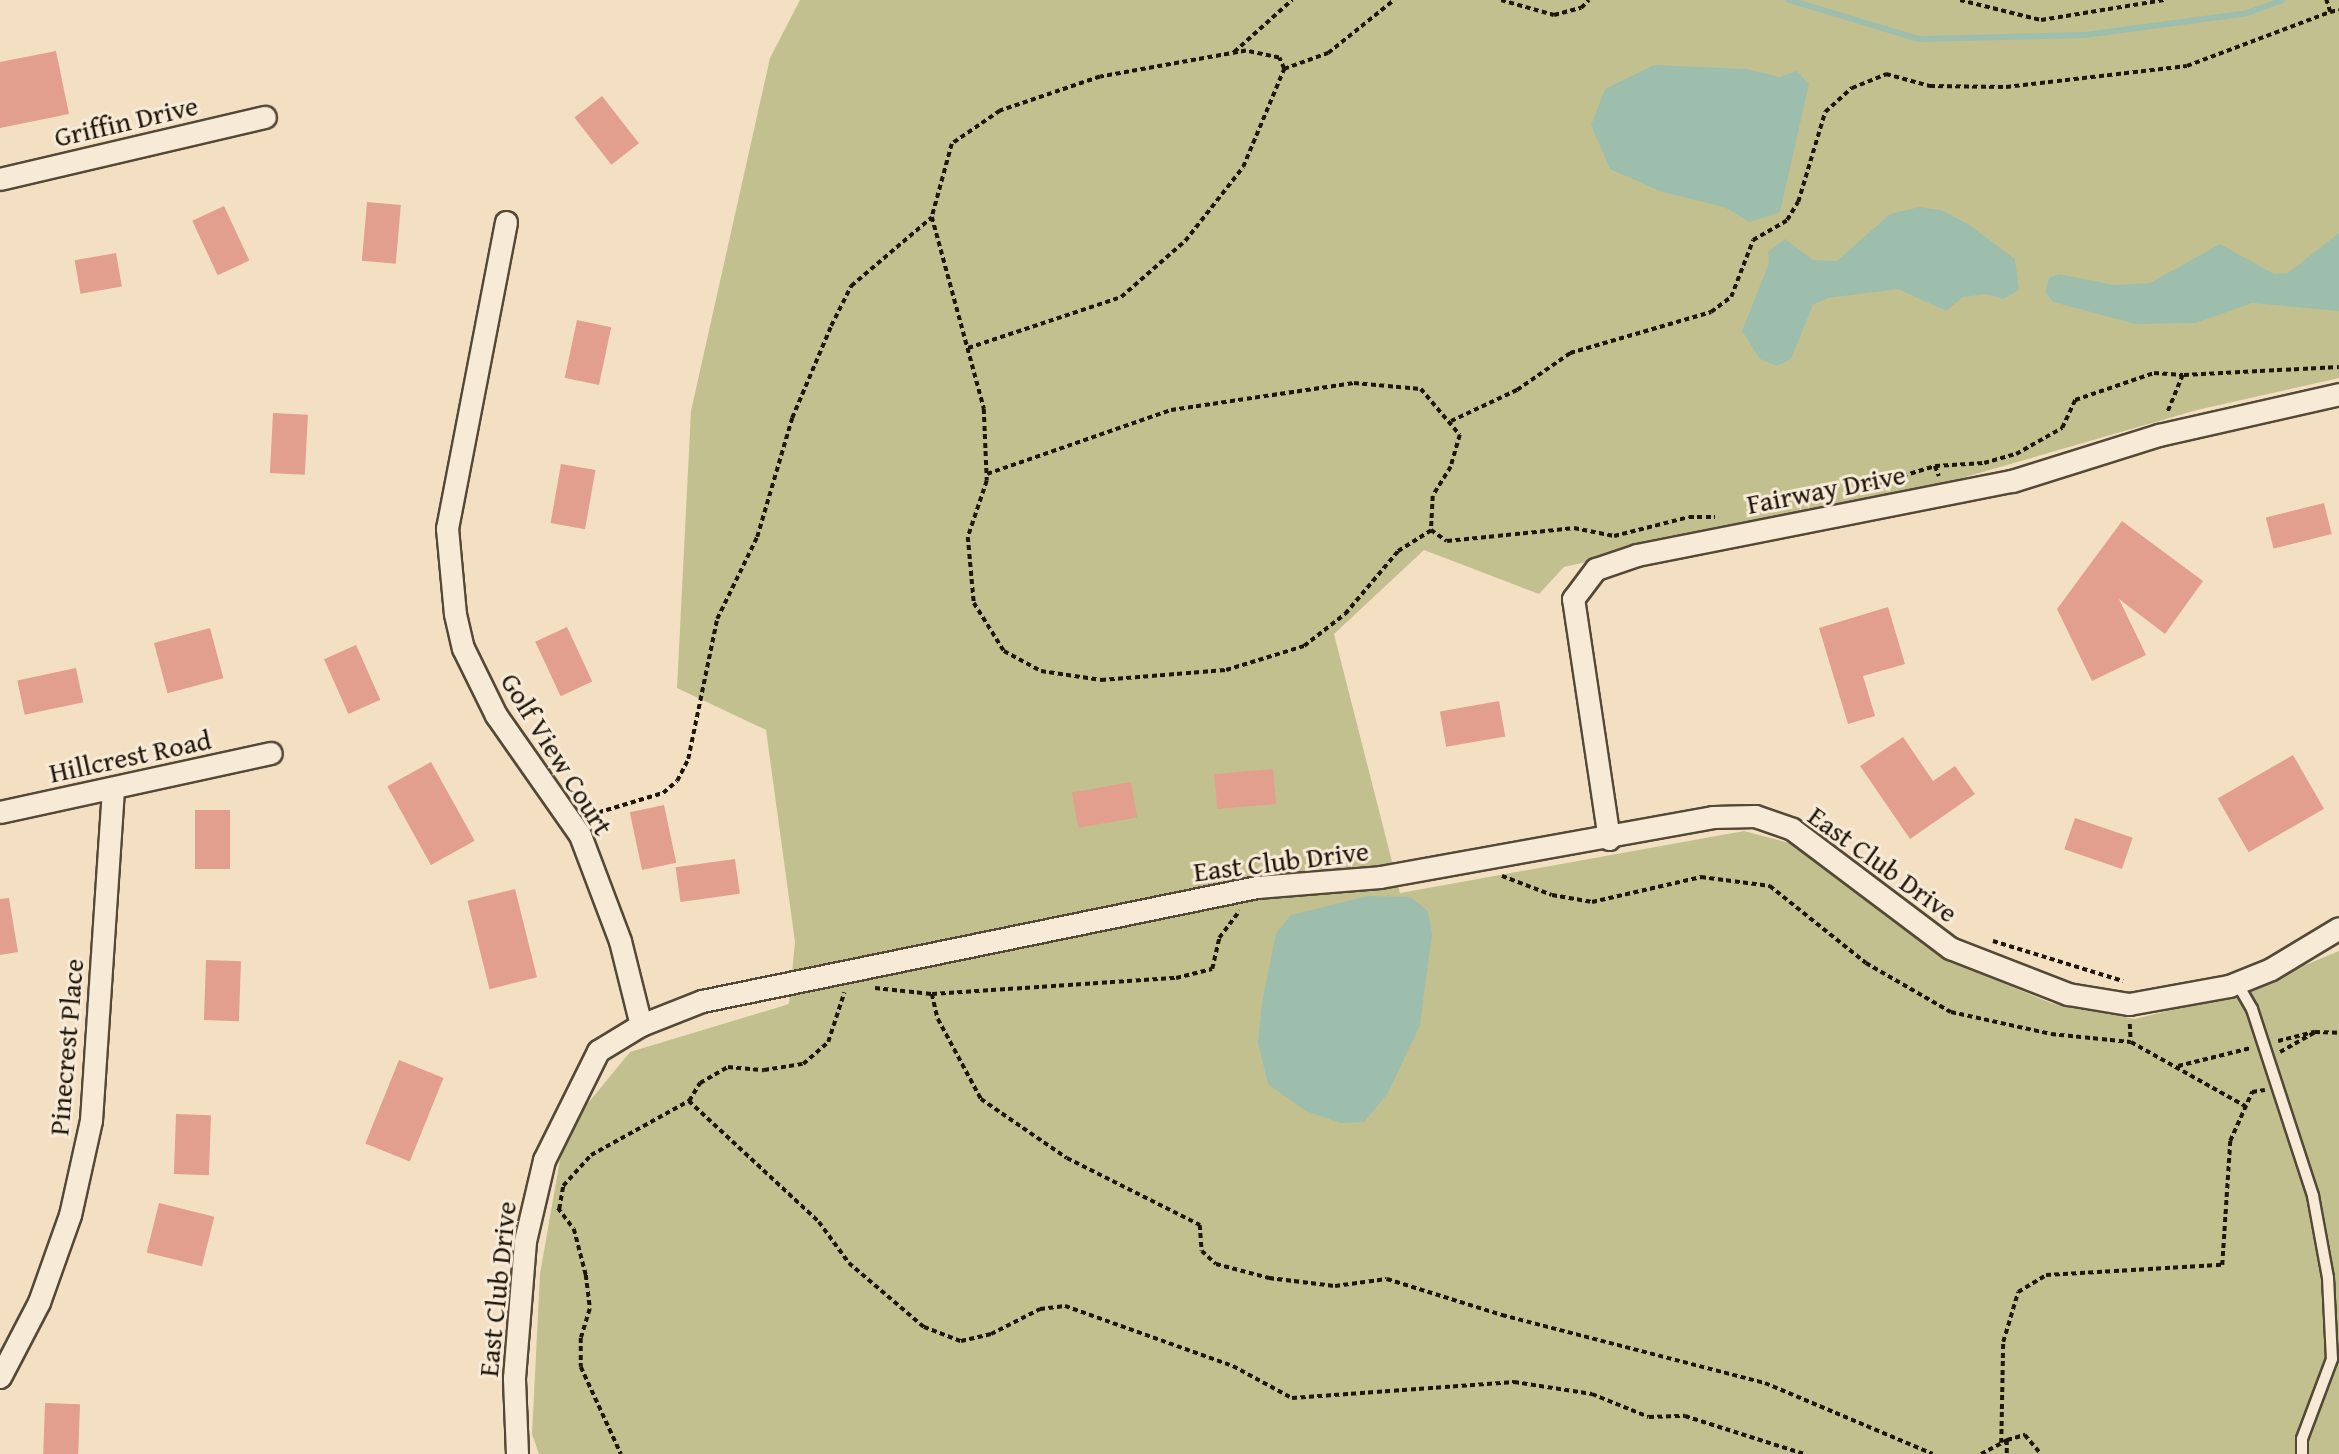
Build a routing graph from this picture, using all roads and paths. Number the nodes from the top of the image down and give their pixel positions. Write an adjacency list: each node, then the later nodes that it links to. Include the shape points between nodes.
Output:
1 (1292, 0): 10 (path)
2 (1394, 0): 11 (path, via 1328,53)
3 (1501, 0): 4 (path, via 1554,15 1581,8)
4 (1589, 0)
5 (1960, 0): 6 (path, via 2042,20)
6 (2165, 0)
7 (2326, 0): 9 (path)
8 (2339, 10): 9 (path)
9 (2330, 12): 20 (path, via 2188,66 2006,87 1930,86 1886,74 1852,88 1825,112 1798,202 1787,219 1753,240 1731,297 1711,312 1570,353 1517,390)
10 (1233, 53): 11 (path, via 1279,58); 14 (path, via 1100,77 1000,111 952,144)
11 (1284, 69): 16 (path, via 1243,167 1185,241 1122,297)
12 (265, 117): 13 (street, Griffin Drive)
13 (0, 179)
14 (932, 217): 16 (path); 31 (path, via 851,286 831,326 792,418 757,537 717,619 688,759 677,781 663,793)
15 (506, 222): 31 (street, Golf View Court, via 447,528 455,614 479,685)
16 (968, 348): 23 (path, via 984,409)
17 (2339, 367): 18 (path)
18 (2183, 375): 21 (path); 22 (path, via 2154,373 2075,400 2062,428 2017,454 1984,463)
19 (2339, 394): 21 (street, Fairway Drive)
20 (1451, 421): 23 (path, via 1421,389 1354,383 1171,410); 27 (path, via 1460,435 1451,467 1433,496)
21 (2159, 435): 25 (street, Fairway Drive, via 2012,481)
22 (1935, 466): 24 (path); 25 (path)
23 (987, 474): 27 (path, via 968,537 974,603 1004,651 1041,671 1101,680 1226,670 1304,646 1345,614 1398,551)
24 (1859, 490)
25 (1944, 495): 32 (street, Fairway Drive, via 1637,555 1596,569 1573,599)
26 (1728, 515): 27 (path, via 1689,517 1614,536 1574,528 1447,541)
27 (1431, 530)
28 (271, 753): 29 (street, Hillcrest Road)
29 (113, 791): 30 (street, Hillcrest Road); 52 (street, Pinecrest Place, via 91,1120 70,1215 39,1302)
30 (0, 813)
31 (569, 820): 40 (street, Golf View Court, via 593,866 620,940)
32 (1609, 839): 33 (street, East Club Drive); 37 (street, East Club Drive, via 1713,817 1755,817 1792,829 1950,948 2006,973 2067,994 2129,1004)
33 (1468, 862): 34 (street, East Club Drive, via 1380,877); 43 (path, via 1552,895 1592,902 1701,877 1770,886 1866,963 1951,1012 2051,1034)
34 (1257, 887): 36 (street, East Club Drive); 39 (path, via 1219,938 1212,969 1176,978)
35 (2339, 928): 37 (street, East Club Drive)
36 (846, 971): 40 (street, East Club Drive, via 702,1001); 49 (path, via 842,1013 828,1042 803,1064 764,1070 727,1067 700,1083)
37 (2237, 983): 44 (lane)
38 (870, 987): 39 (path)
39 (932, 994): 58 (path, via 938,1019 981,1100 1067,1158 1200,1225 1202,1251 1216,1264 1269,1279 1335,1286 1387,1279 1502,1315 1765,1382)
40 (641, 1024): 50 (street, East Club Drive, via 598,1051 567,1105)
41 (2315, 1032): 42 (path); 44 (path); 46 (path, via 2276,1055)
42 (2339, 1033)
43 (2131, 1042)
44 (2265, 1044): 45 (path); 46 (lane)
45 (2178, 1066)
46 (2272, 1066): 47 (lane); 48 (path)
47 (2280, 1089): 48 (path); 62 (lane, via 2313,1196 2328,1278 2332,1359 2302,1439)
48 (2264, 1091): 54 (path, via 2252,1092 2230,1141 2222,1265 2046,1275 2018,1292 2003,1342)
49 (689, 1101): 51 (path, via 591,1155 563,1186); 57 (path, via 819,1222 849,1264 924,1327 961,1341 991,1334 1040,1309 1065,1307 1233,1366 1292,1398 1514,1382 1592,1394 1649,1418 1685,1416)
50 (537, 1191): 51 (path); 55 (street, East Club Drive, via 525,1241 514,1378)
51 (559, 1209): 56 (path, via 574,1229 586,1275 590,1309 581,1338 581,1367)
52 (0, 1377)
53 (2007, 1440): 54 (path); 60 (path); 61 (path, via 2025,1435)
54 (2001, 1443): 59 (path)
55 (517, 1454)
56 (621, 1454)
57 (1804, 1454)
58 (1933, 1454)
59 (1981, 1454)
60 (2007, 1454)
61 (2041, 1454)
62 (2302, 1454)

